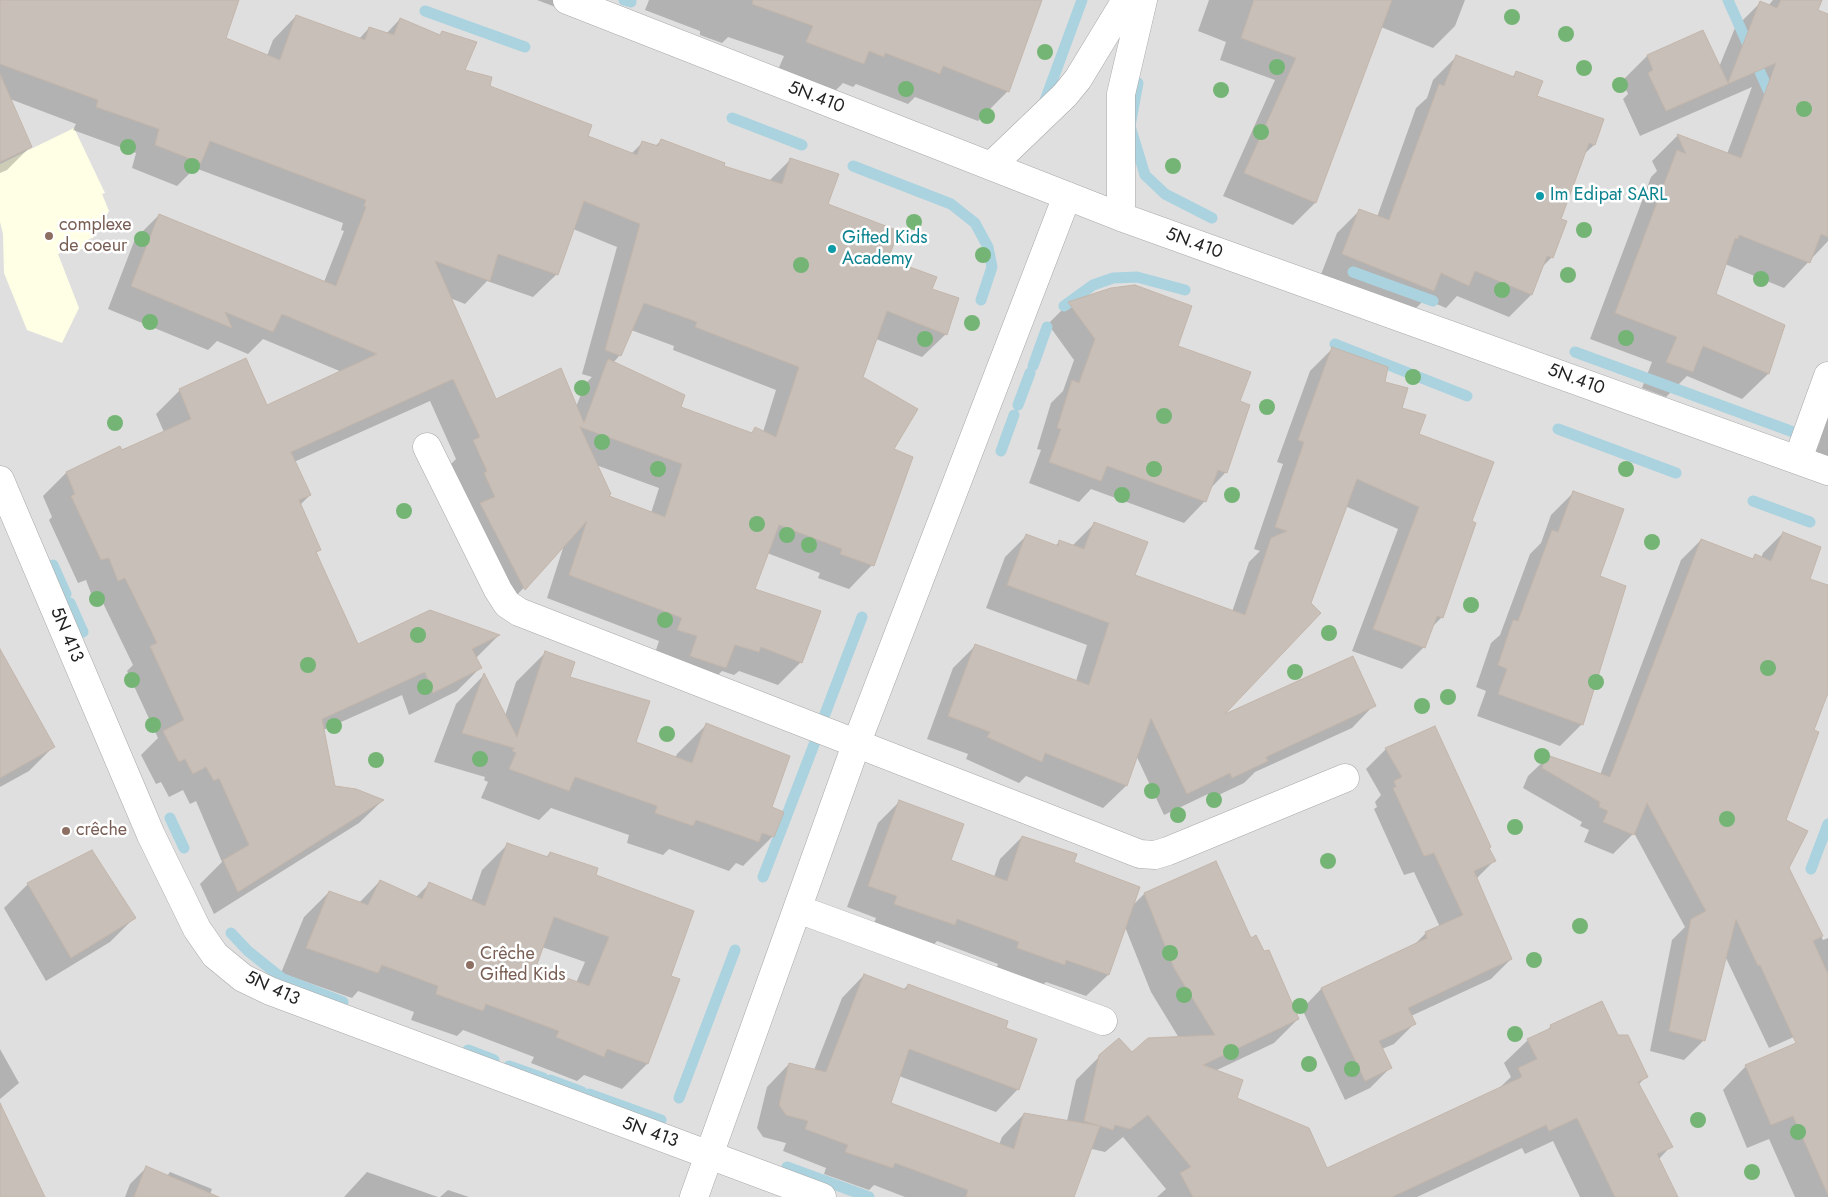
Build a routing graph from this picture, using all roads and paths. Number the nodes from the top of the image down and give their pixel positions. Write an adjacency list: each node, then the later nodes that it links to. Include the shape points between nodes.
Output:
1 (566, 0): 4 (street, 5N.410)
2 (1126, 0): 4 (street, via 1065,95)
3 (1143, 0): 6 (street, via 1121,94)
4 (991, 166): 5 (street, 5N.410)
5 (1067, 196): 6 (street, 5N.410); 12 (street)
6 (1121, 217): 9 (street, 5N.410)
7 (1828, 376): 9 (street)
8 (427, 447): 12 (street, via 506,604 519,612)
9 (1798, 460): 10 (street, 5N.410)
10 (1828, 471)
11 (0, 480): 16 (street, 5N 413, via 151,834 197,929 216,955 243,978 270,991)
12 (858, 742): 13 (street, via 1140,854 1155,855); 14 (street)
13 (1345, 778)
14 (798, 909): 15 (street); 16 (street)
15 (1104, 1021)
16 (708, 1155): 17 (street); 18 (street, 5N 413)
17 (694, 1197)
18 (822, 1197)

